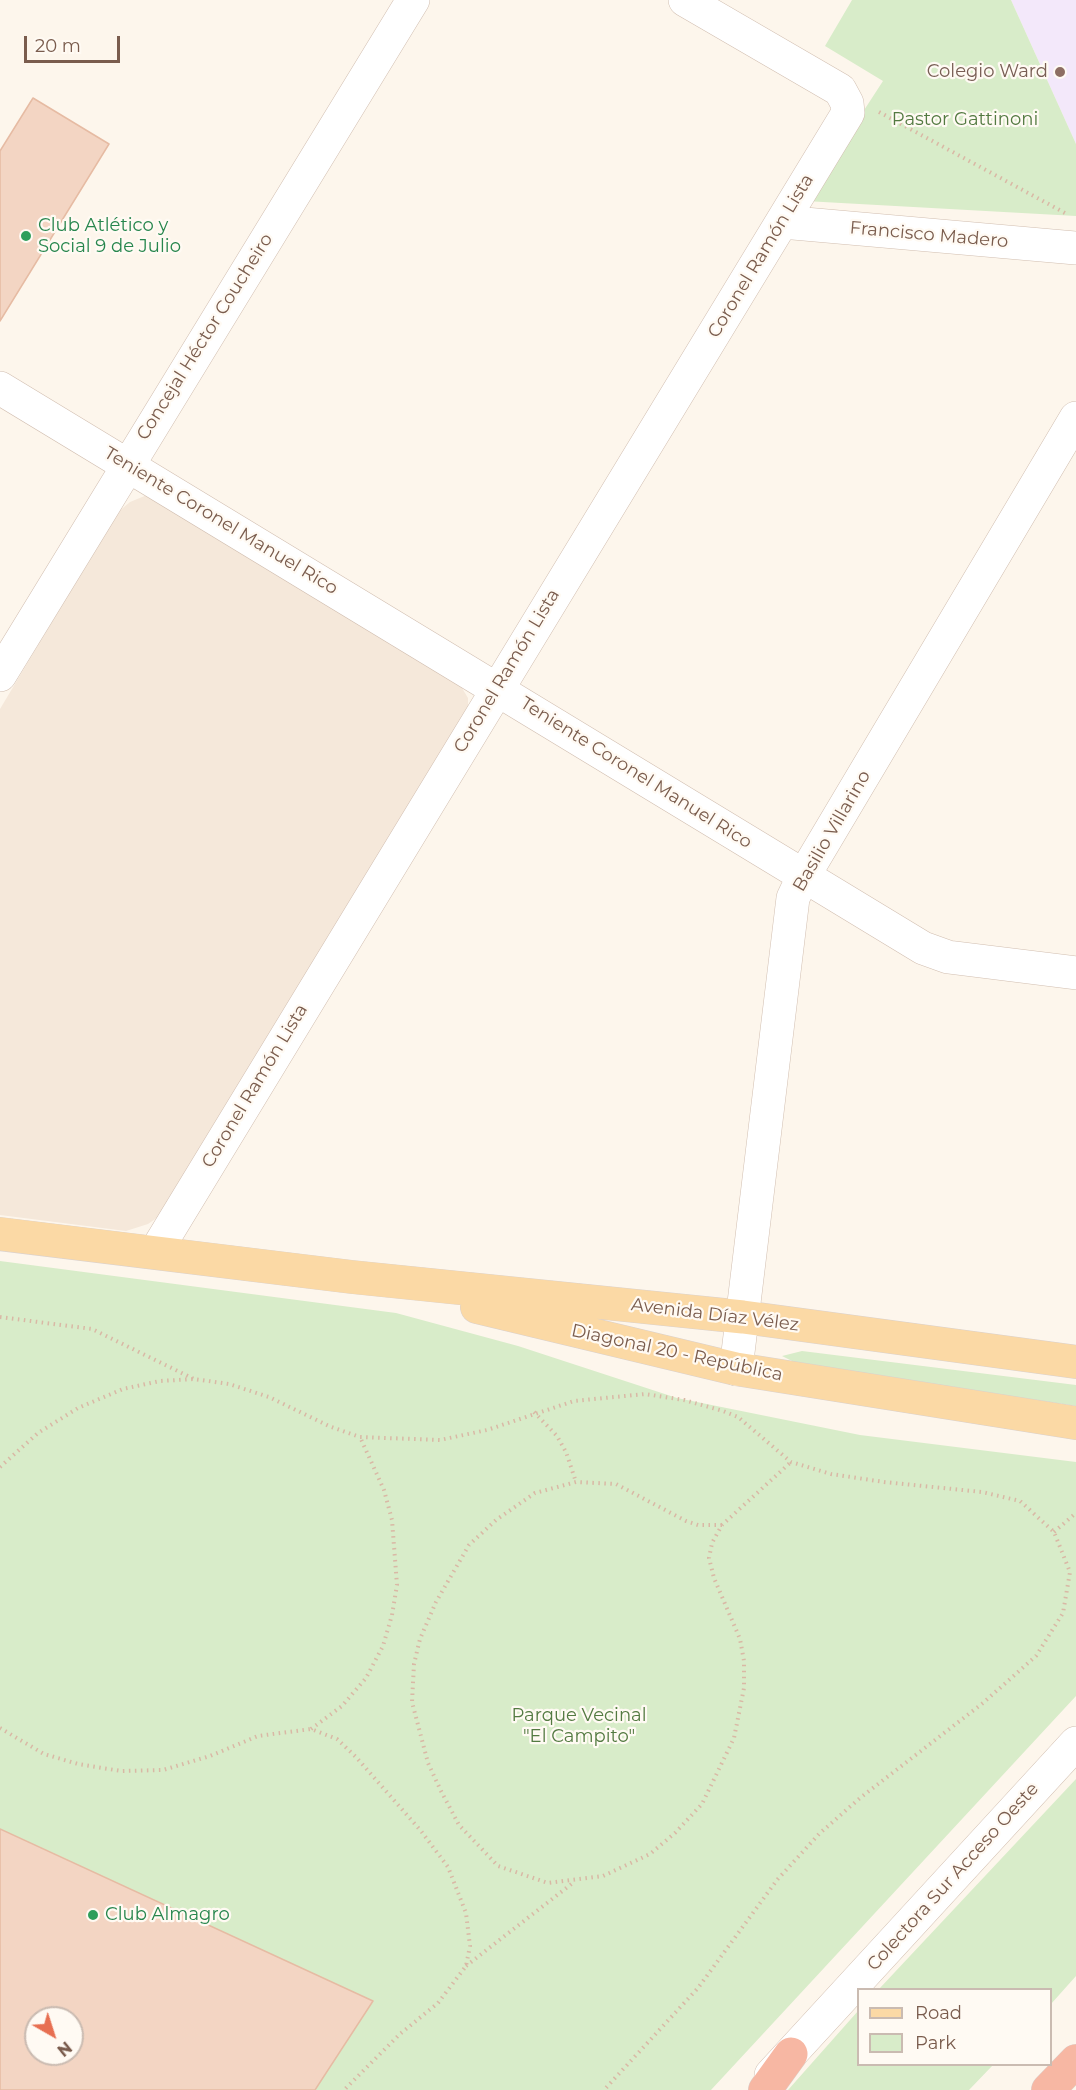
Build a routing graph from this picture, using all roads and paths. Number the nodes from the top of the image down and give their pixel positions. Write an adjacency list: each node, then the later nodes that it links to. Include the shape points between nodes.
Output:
1 (413, 0): 9 (street, Concejal Héctor Coucheiro)
2 (685, 0): 3 (street)
3 (840, 90): 4 (path); 5 (street, Coronel Ramón Lista, via 848,113)
4 (1066, 213)
5 (782, 222): 6 (street, Francisco Madero); 11 (street, Coronel Ramón Lista)
6 (1076, 248)
7 (0, 388): 9 (street, Teniente Coronel Manuel Rico)
8 (1076, 418): 12 (street, Basilio Villarino)
9 (127, 464): 10 (street, Concejal Héctor Coucheiro); 11 (street, Teniente Coronel Manuel Rico)
10 (0, 675)
11 (497, 687): 12 (street, Teniente Coronel Manuel Rico); 15 (street, Coronel Ramón Lista)
12 (803, 877): 13 (street, Teniente Coronel Manuel Rico, via 923,948 948,957); 18 (street, Basilio Villarino, via 793,898 789,920)
13 (1076, 973)
14 (0, 1234): 15 (main road)
15 (156, 1251): 16 (main road)
16 (352, 1276): 18 (main road, Avenida Díaz Vélez); 20 (main road, Diagonal 20 - República)
17 (0, 1317): 21 (path, via 92,1329)
18 (743, 1317): 19 (main road, Avenida Díaz Vélez); 20 (street, Basilio Villarino)
19 (1076, 1362)
20 (736, 1369): 23 (main road, Diagonal 20 - República)
21 (194, 1379): 24 (path, via 229,1384 269,1397); 26 (path, via 123,1389 78,1408 38,1433)
22 (534, 1412): 24 (path, via 488,1430 440,1440); 25 (path, via 574,1401 645,1394 676,1398 738,1417); 27 (path, via 557,1436)
23 (1076, 1423)
24 (360, 1437): 32 (path, via 392,1520 397,1585 392,1615 383,1646 366,1678 342,1706)
25 (791, 1462): 29 (path); 30 (path, via 831,1474 982,1492 1020,1501)
26 (0, 1467)
27 (576, 1482): 29 (path, via 616,1485 686,1521); 34 (path, via 535,1493 469,1545 420,1639 412,1702 428,1763 459,1825 480,1850 498,1866 516,1874 548,1883)
28 (1076, 1513): 30 (path)
29 (722, 1525): 34 (path, via 709,1557 740,1639 744,1661 744,1688 734,1738 702,1804 675,1833 650,1854 624,1868)
30 (1054, 1532): 39 (path, via 1070,1572 1063,1613 1036,1656 819,1834 777,1880 698,1988)
31 (0, 1728): 32 (path, via 44,1754 121,1771 163,1770 258,1736)
32 (311, 1729): 35 (path, via 337,1738 391,1794 448,1867 466,1913 470,1946)
33 (1076, 1743): 36 (street, Colectora Sur Acceso Oeste)
34 (574, 1882): 35 (path)
35 (466, 1966): 38 (path, via 438,2002)
36 (791, 2054): 40 (street, Colectora Sur Acceso Oeste); 41 (highway)
37 (1076, 2061): 42 (highway)
38 (344, 2090)
39 (604, 2090)
40 (756, 2090)
41 (765, 2090)
42 (1048, 2090)

